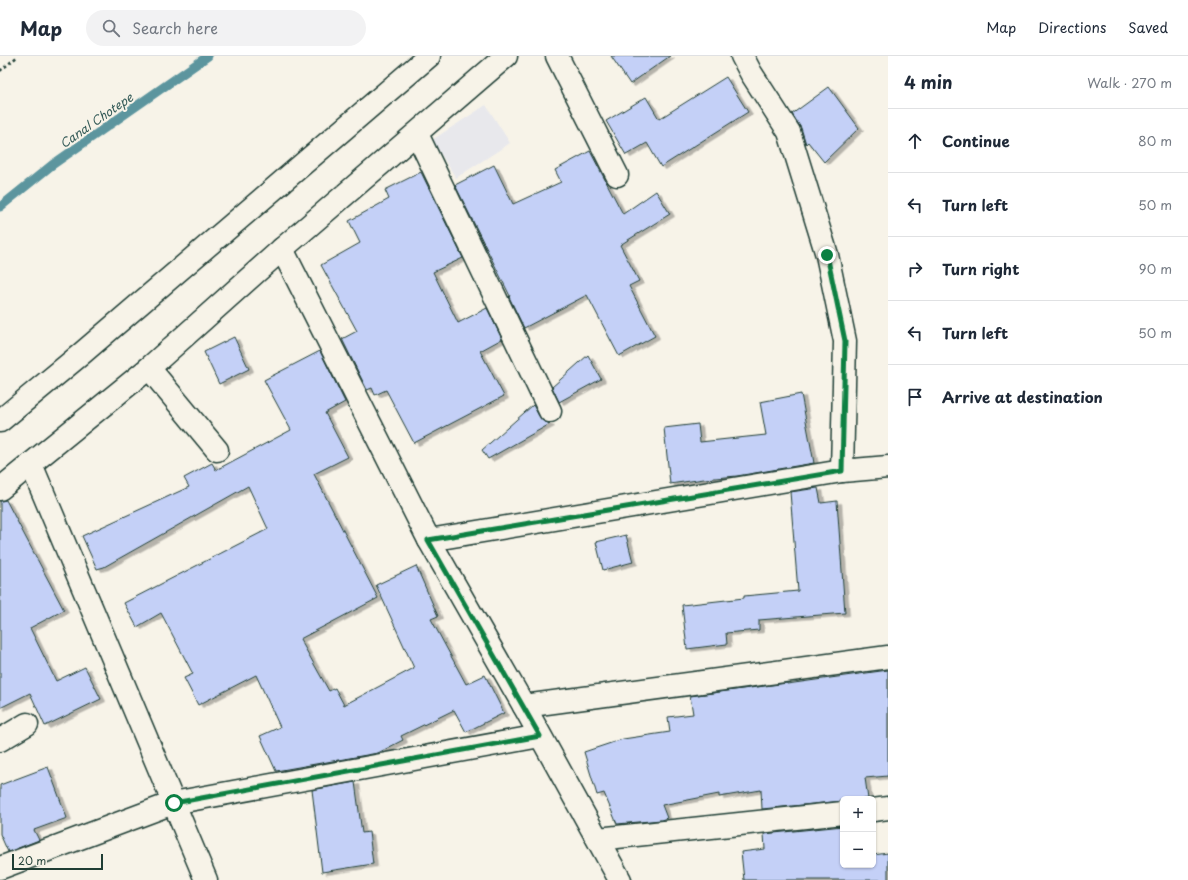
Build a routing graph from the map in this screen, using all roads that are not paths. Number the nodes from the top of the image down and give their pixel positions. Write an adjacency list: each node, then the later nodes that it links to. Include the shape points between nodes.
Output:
1 (429, 56): 10 (street)
2 (506, 56): 5 (street)
3 (557, 56): 6 (street)
4 (742, 56): 14 (street, via 789,132 827,255 845,341)
5 (417, 134): 7 (street); 9 (street)
6 (617, 175)
7 (282, 249): 8 (street); 16 (street)
8 (149, 368): 11 (street); 12 (street)
9 (550, 411)
10 (0, 421)
11 (217, 450)
12 (31, 464): 15 (street); 22 (street)
13 (888, 467): 14 (street)
14 (842, 471): 16 (street)
15 (0, 489)
16 (428, 540): 18 (street)
17 (888, 657): 18 (street)
18 (524, 706): 20 (street)
19 (27, 724): 21 (street)
20 (540, 736): 22 (street); 26 (street)
21 (0, 740)
22 (174, 803): 27 (street); 28 (street)
23 (888, 808): 24 (street)
24 (876, 810)
25 (840, 813): 26 (street)
26 (598, 839): 29 (street)
27 (0, 868)
28 (206, 880)
29 (620, 880)

